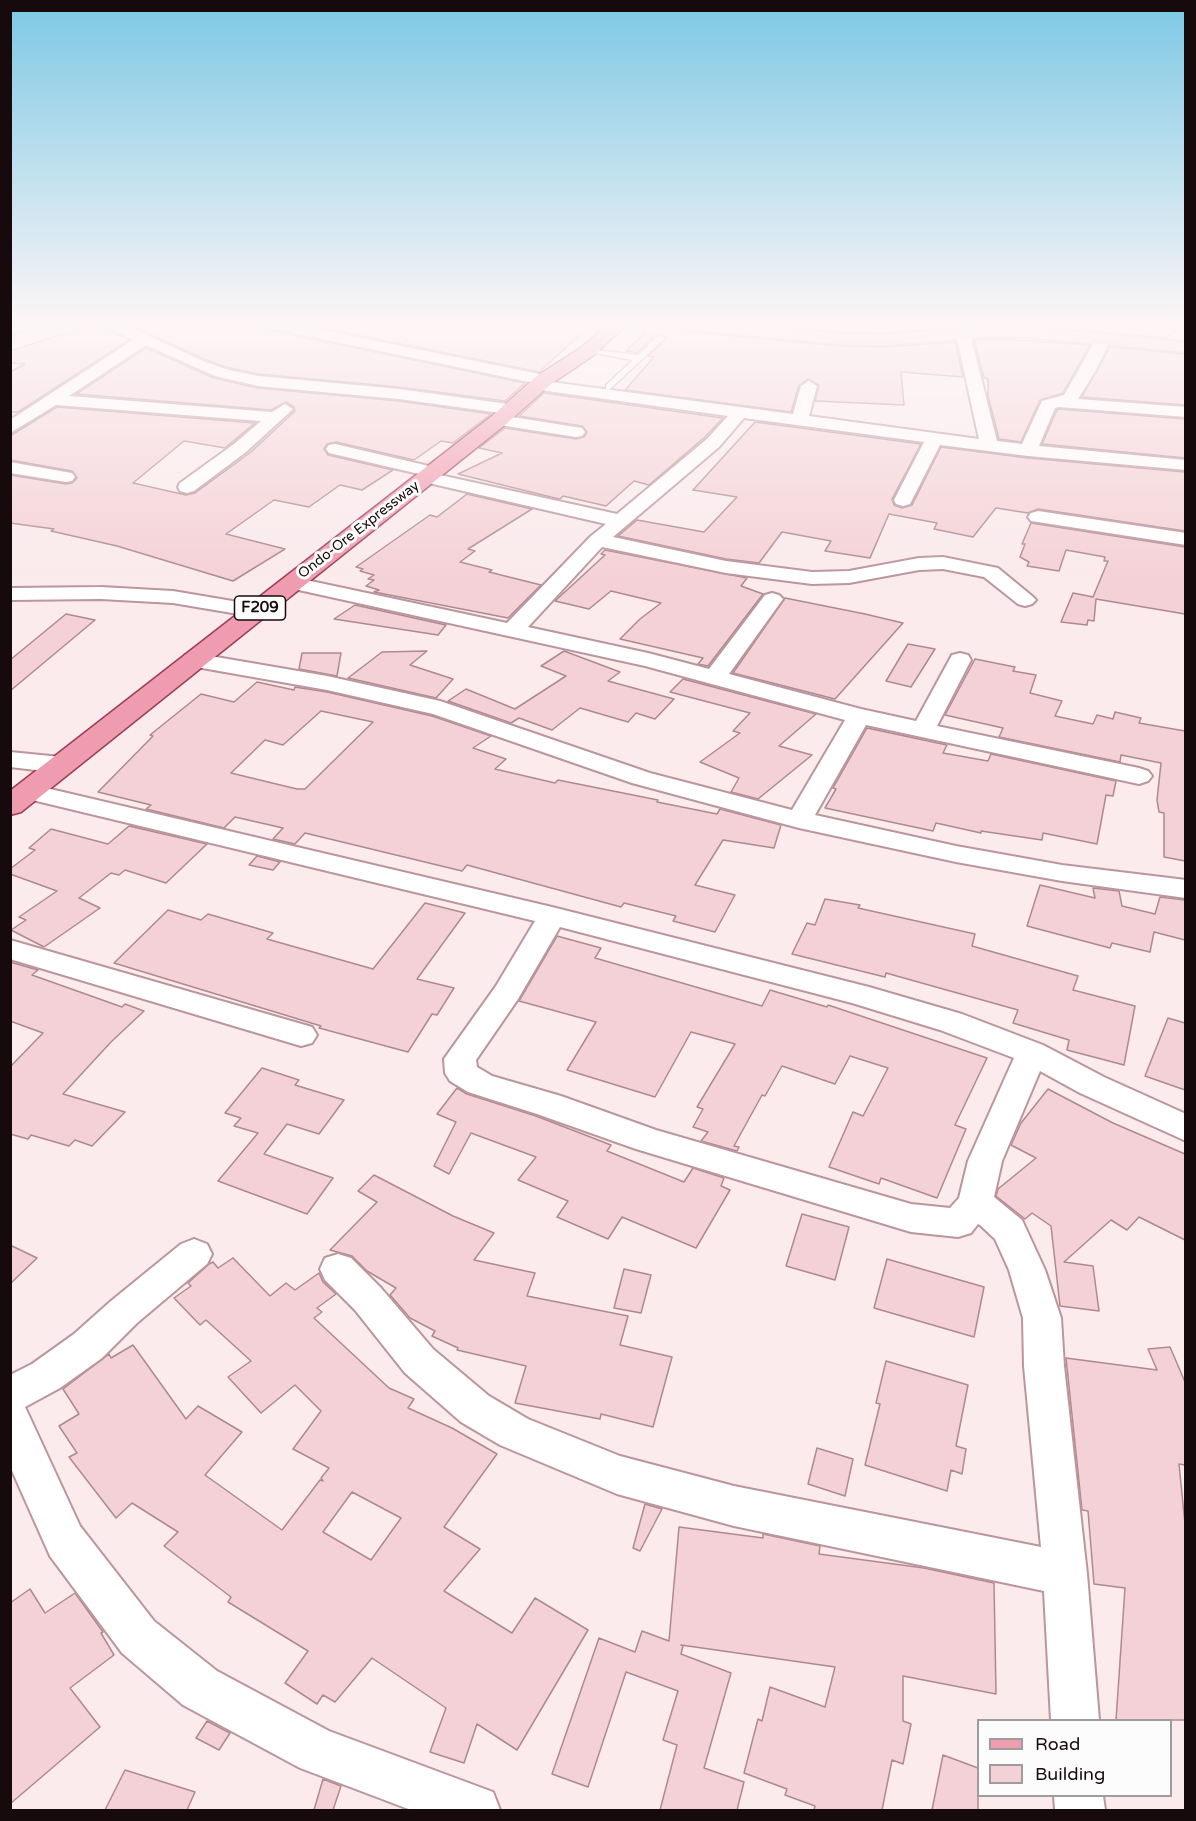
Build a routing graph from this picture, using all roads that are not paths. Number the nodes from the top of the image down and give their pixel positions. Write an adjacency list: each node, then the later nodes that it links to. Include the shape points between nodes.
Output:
1 (39, 409): 16 (street)
2 (170, 409): 14 (street)
3 (285, 409): 14 (street)
4 (478, 409): 13 (street)
5 (510, 409): 13 (main road, F209)
6 (713, 409): 12 (street)
7 (802, 409): 15 (street)
8 (988, 409): 19 (street)
9 (1046, 409): 21 (street)
10 (1147, 409): 11 (street)
11 (1185, 412)
12 (739, 413): 15 (street); 29 (street, via 713,442)
13 (504, 414): 17 (street); 24 (main road, Ondo-Ore Expressway / F209)
14 (276, 417): 26 (street)
15 (799, 421): 18 (street)
16 (10, 428)
17 (576, 432)
18 (934, 439): 19 (street); 27 (street)
19 (989, 446): 21 (street)
20 (335, 449): 24 (street)
21 (1028, 451): 22 (street)
22 (1185, 465)
23 (10, 467): 25 (street)
24 (430, 474): 29 (street); 32 (main road, Ondo-Ore Expressway / F209)
25 (66, 477)
26 (187, 488)
27 (903, 500)
28 (1038, 516): 30 (street)
29 (620, 521): 31 (street)
30 (1185, 539)
31 (598, 540): 35 (street, via 726,567 812,578 849,577 943,563 991,572); 37 (street)
32 (292, 583): 36 (main road, Ondo-Ore Expressway / F209); 37 (street)
33 (10, 594): 36 (street, via 173,597)
34 (772, 599): 40 (street)
35 (1025, 600)
36 (256, 610): 38 (main road, Ondo-Ore Expressway / F209)
37 (513, 630): 40 (street)
38 (193, 660): 44 (main road, Ondo-Ore Expressway / F209); 47 (street, via 440,708 641,778)
39 (960, 660): 42 (street)
40 (715, 677): 41 (street)
41 (859, 716): 42 (street); 47 (street)
42 (923, 730): 45 (street)
43 (10, 759): 44 (street)
44 (61, 765): 46 (main road, Ondo-Ore Expressway / F209)
45 (1139, 776)
46 (20, 799): 49 (street)
47 (799, 820): 48 (street, via 1062,873)
48 (1185, 888)
49 (552, 916): 52 (street, via 858,994 951,1022); 54 (street, via 507,992 460,1059 461,1073 480,1084 659,1143 911,1218 958,1223)
50 (10, 949): 51 (street)
51 (301, 1035)
52 (1032, 1053): 53 (street); 54 (street, via 985,1161)
53 (1185, 1129)
54 (975, 1203): 59 (street, via 1009,1230 1042,1318)
55 (194, 1254): 57 (street, via 88,1346 46,1376)
56 (338, 1269): 59 (street, via 419,1361 475,1409 514,1432 617,1475 734,1506)
57 (10, 1395)
58 (10, 1419): 61 (street, via 65,1541 138,1636 164,1659 200,1689 317,1750)
59 (1065, 1574): 60 (street)
60 (1075, 1719)
61 (475, 1810)

